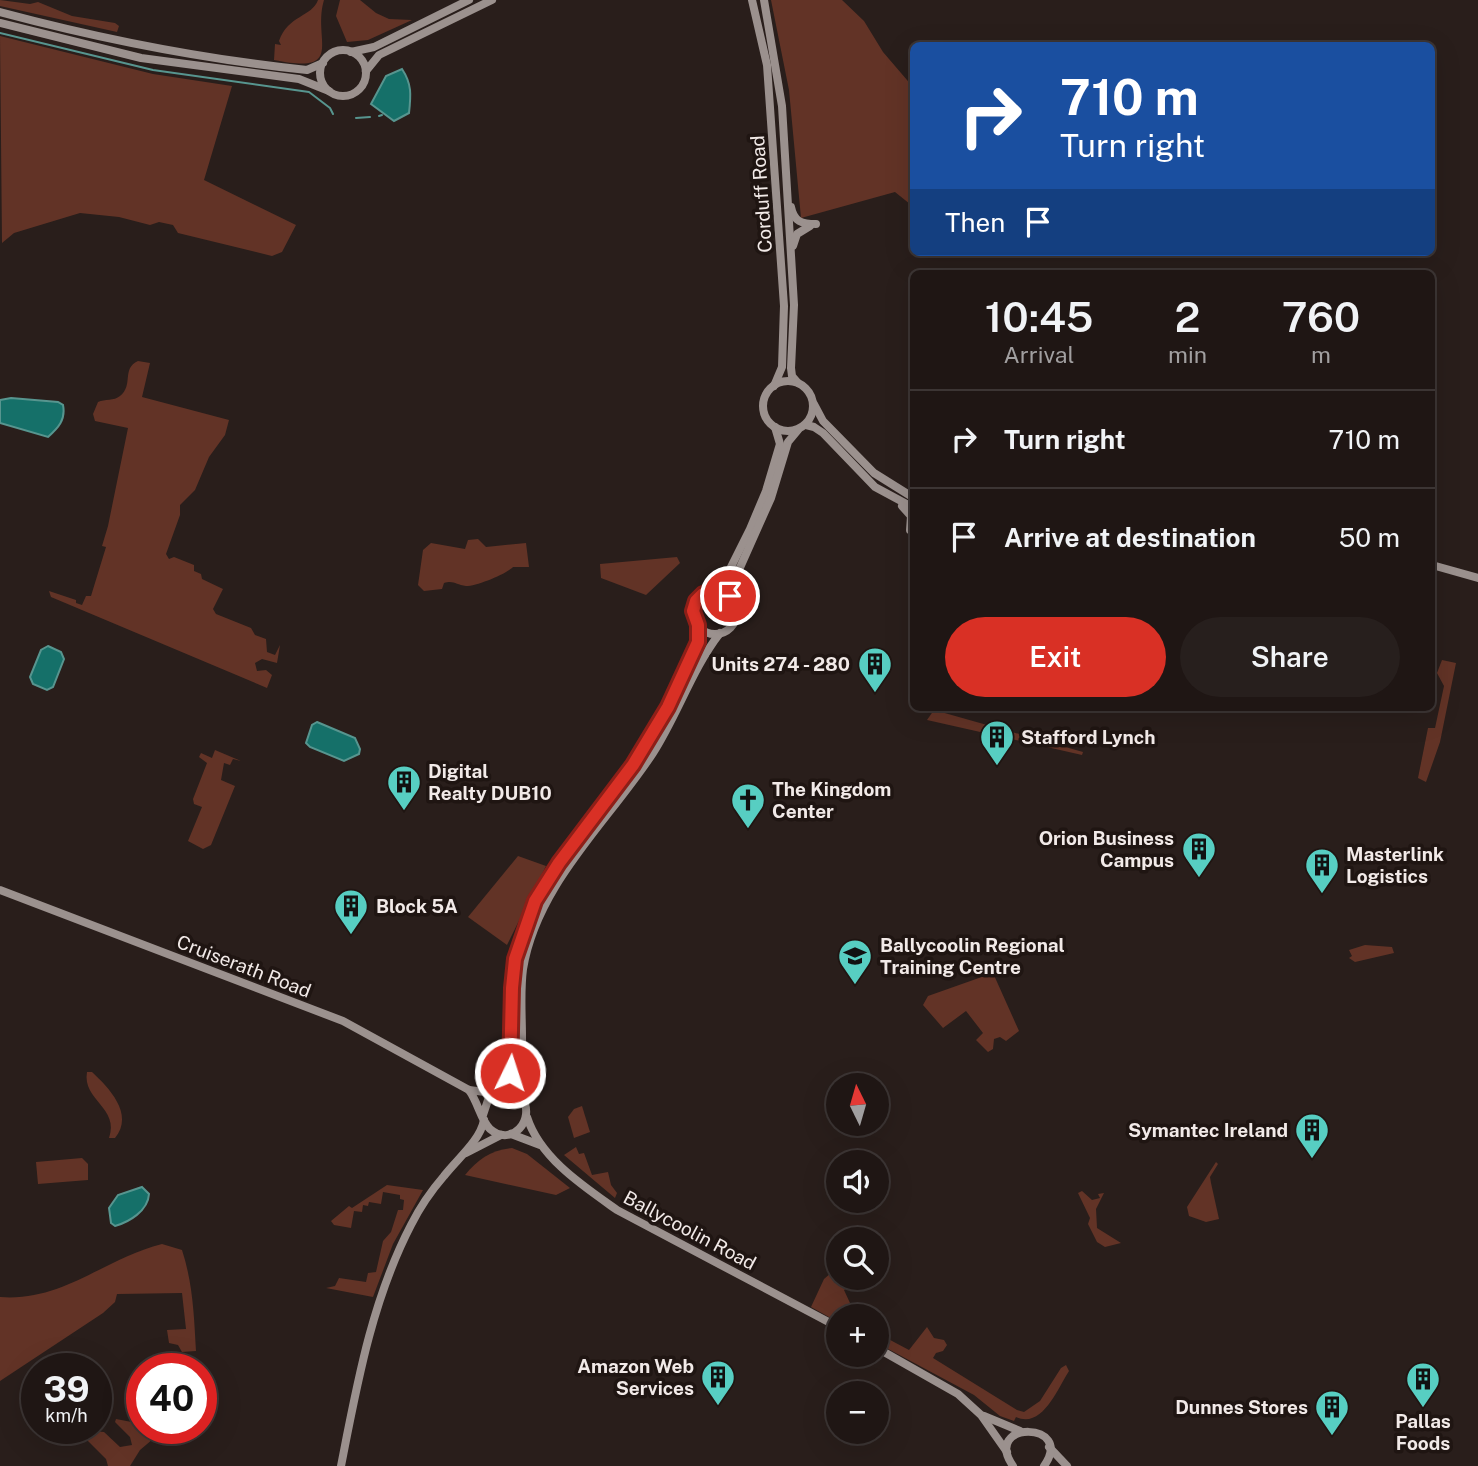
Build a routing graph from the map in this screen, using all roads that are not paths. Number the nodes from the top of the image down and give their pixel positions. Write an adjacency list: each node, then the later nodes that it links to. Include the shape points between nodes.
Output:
1 (469, 0): 7 (street, via 374,47)
2 (492, 0): 9 (street, via 379,55)
3 (752, 0): 14 (street, Corduff Road, via 767,65 784,306 782,368)
4 (764, 0): 11 (street, Corduff Road, via 780,83)
5 (0, 12): 8 (street, via 189,54 307,70)
6 (0, 23): 10 (street, via 141,58 299,79)
7 (351, 52): 8 (street, via 336,51); 9 (street, via 361,59)
8 (323, 63): 10 (street, via 321,78)
9 (366, 71): 10 (street, via 363,84 353,94)
10 (329, 91)
11 (785, 159): 12 (street, Corduff Road); 12 (street, via 793,215 803,224 817,223 800,230 794,239)
12 (793, 280): 13 (street, Corduff Road, via 791,368)
13 (798, 383): 14 (street, via 788,380); 15 (street)
14 (774, 386): 16 (street, via 763,403 765,416)
15 (814, 404): 17 (street); 18 (street, via 823,421 874,473)
16 (775, 427): 17 (street, via 780,432); 24 (street, via 780,444 766,491 727,575)
17 (802, 428): 19 (street, via 814,427 823,433 858,472); 25 (street, via 788,442 771,498 734,581)
18 (910, 496)
19 (894, 499): 20 (street); 21 (street)
20 (910, 507)
21 (910, 514)
22 (1435, 566): 23 (street)
23 (1478, 579)
24 (706, 592): 25 (street, via 719,590); 26 (street, via 694,606)
25 (734, 601): 27 (street, via 734,622)
26 (698, 625): 27 (street); 30 (street, via 698,642 657,727 547,881 529,916 513,981 512,1065 508,1079)
27 (720, 633): 31 (street, via 701,656 654,751 557,883 537,922 522,980 520,1082)
28 (0, 890): 29 (street, Cruiserath Road, via 343,1021)
29 (469, 1090): 30 (street, Cruiserath Road); 32 (street)
30 (496, 1092): 31 (street, via 512,1091); 32 (street, via 486,1101)
31 (524, 1101): 33 (street)
32 (483, 1117): 34 (street, via 493,1132); 36 (street, via 483,1127)
33 (527, 1117): 34 (street, via 521,1128); 35 (street, Ballycoolin Road)
34 (506, 1134): 35 (street, Ballycoolin Road); 36 (street)
35 (540, 1145): 37 (street, Ballycoolin Road, via 617,1210)
36 (463, 1155): 43 (street, via 424,1202 399,1250 365,1350)
37 (826, 1321)
38 (889, 1355): 39 (street, via 944,1385)
39 (981, 1415): 40 (street); 42 (street)
40 (1020, 1432): 41 (street, via 1040,1433); 42 (street, via 1011,1439)
41 (1049, 1447): 44 (street); 45 (street)
42 (1009, 1461)
43 (341, 1466)
44 (1044, 1466)
45 (1067, 1466)

